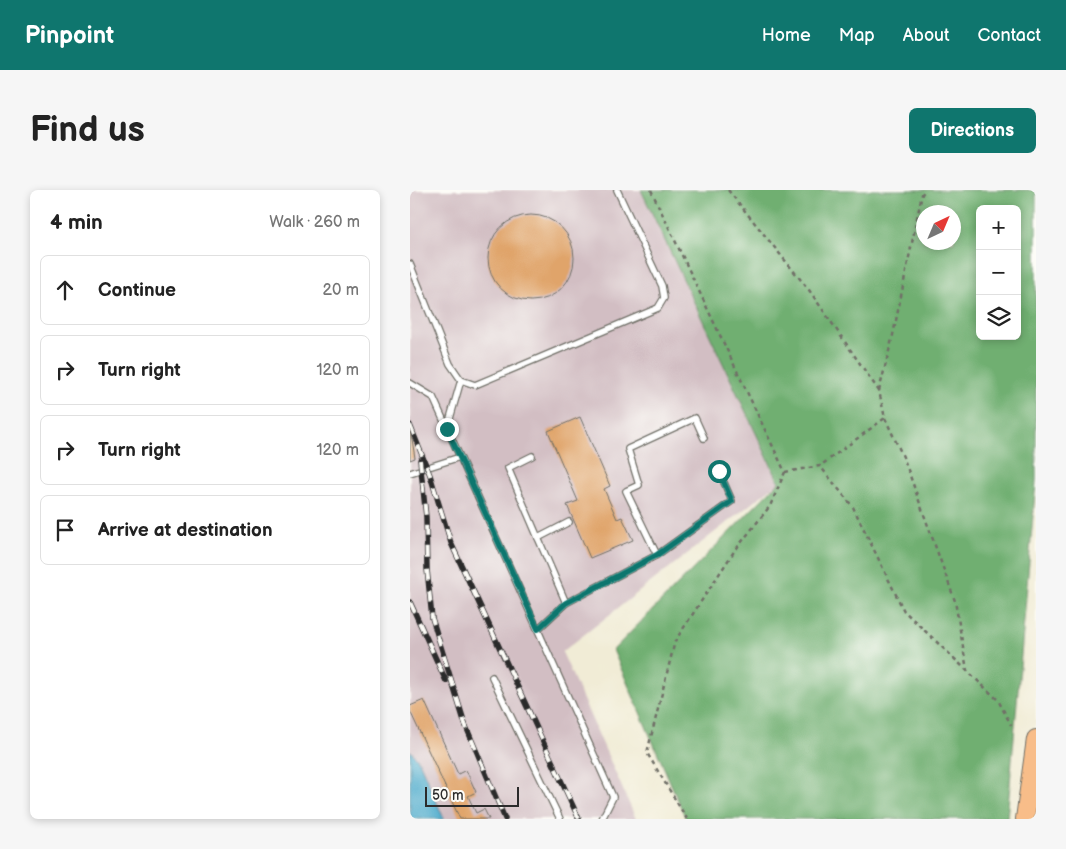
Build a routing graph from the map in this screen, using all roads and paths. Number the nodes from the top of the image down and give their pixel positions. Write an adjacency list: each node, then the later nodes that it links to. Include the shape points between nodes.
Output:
1 (617, 190): 6 (lane, via 662,286 664,298 658,308 475,385)
2 (651, 190): 16 (path)
3 (728, 190): 8 (path, via 809,290)
4 (924, 190): 8 (path)
5 (410, 264): 6 (lane, via 450,364)
6 (461, 380): 10 (lane)
7 (410, 383): 10 (lane, via 433,397)
8 (879, 392): 9 (path)
9 (885, 418): 14 (path); 23 (path, via 904,459 955,601)
10 (447, 429): 13 (lane)
11 (704, 438): 20 (lane, via 695,418 628,449 639,485 626,491)
12 (532, 456): 19 (lane, via 508,468)
13 (460, 457): 17 (lane); 22 (lane)
14 (820, 466): 16 (path); 23 (path, via 853,506 904,611)
15 (719, 471): 20 (lane, via 732,501)
16 (785, 472): 29 (path, via 770,506 733,553 675,641 647,753)
17 (410, 473)
18 (568, 522): 19 (lane)
19 (538, 538): 21 (lane)
20 (657, 555): 21 (lane)
21 (566, 603): 22 (lane)
22 (538, 629): 28 (lane, via 613,797)
23 (967, 671): 25 (path, via 998,700)
24 (492, 677): 27 (lane)
25 (1010, 726)
26 (1036, 739): 30 (main road)
27 (560, 819)
28 (602, 819)
29 (687, 819)
30 (1025, 819)

